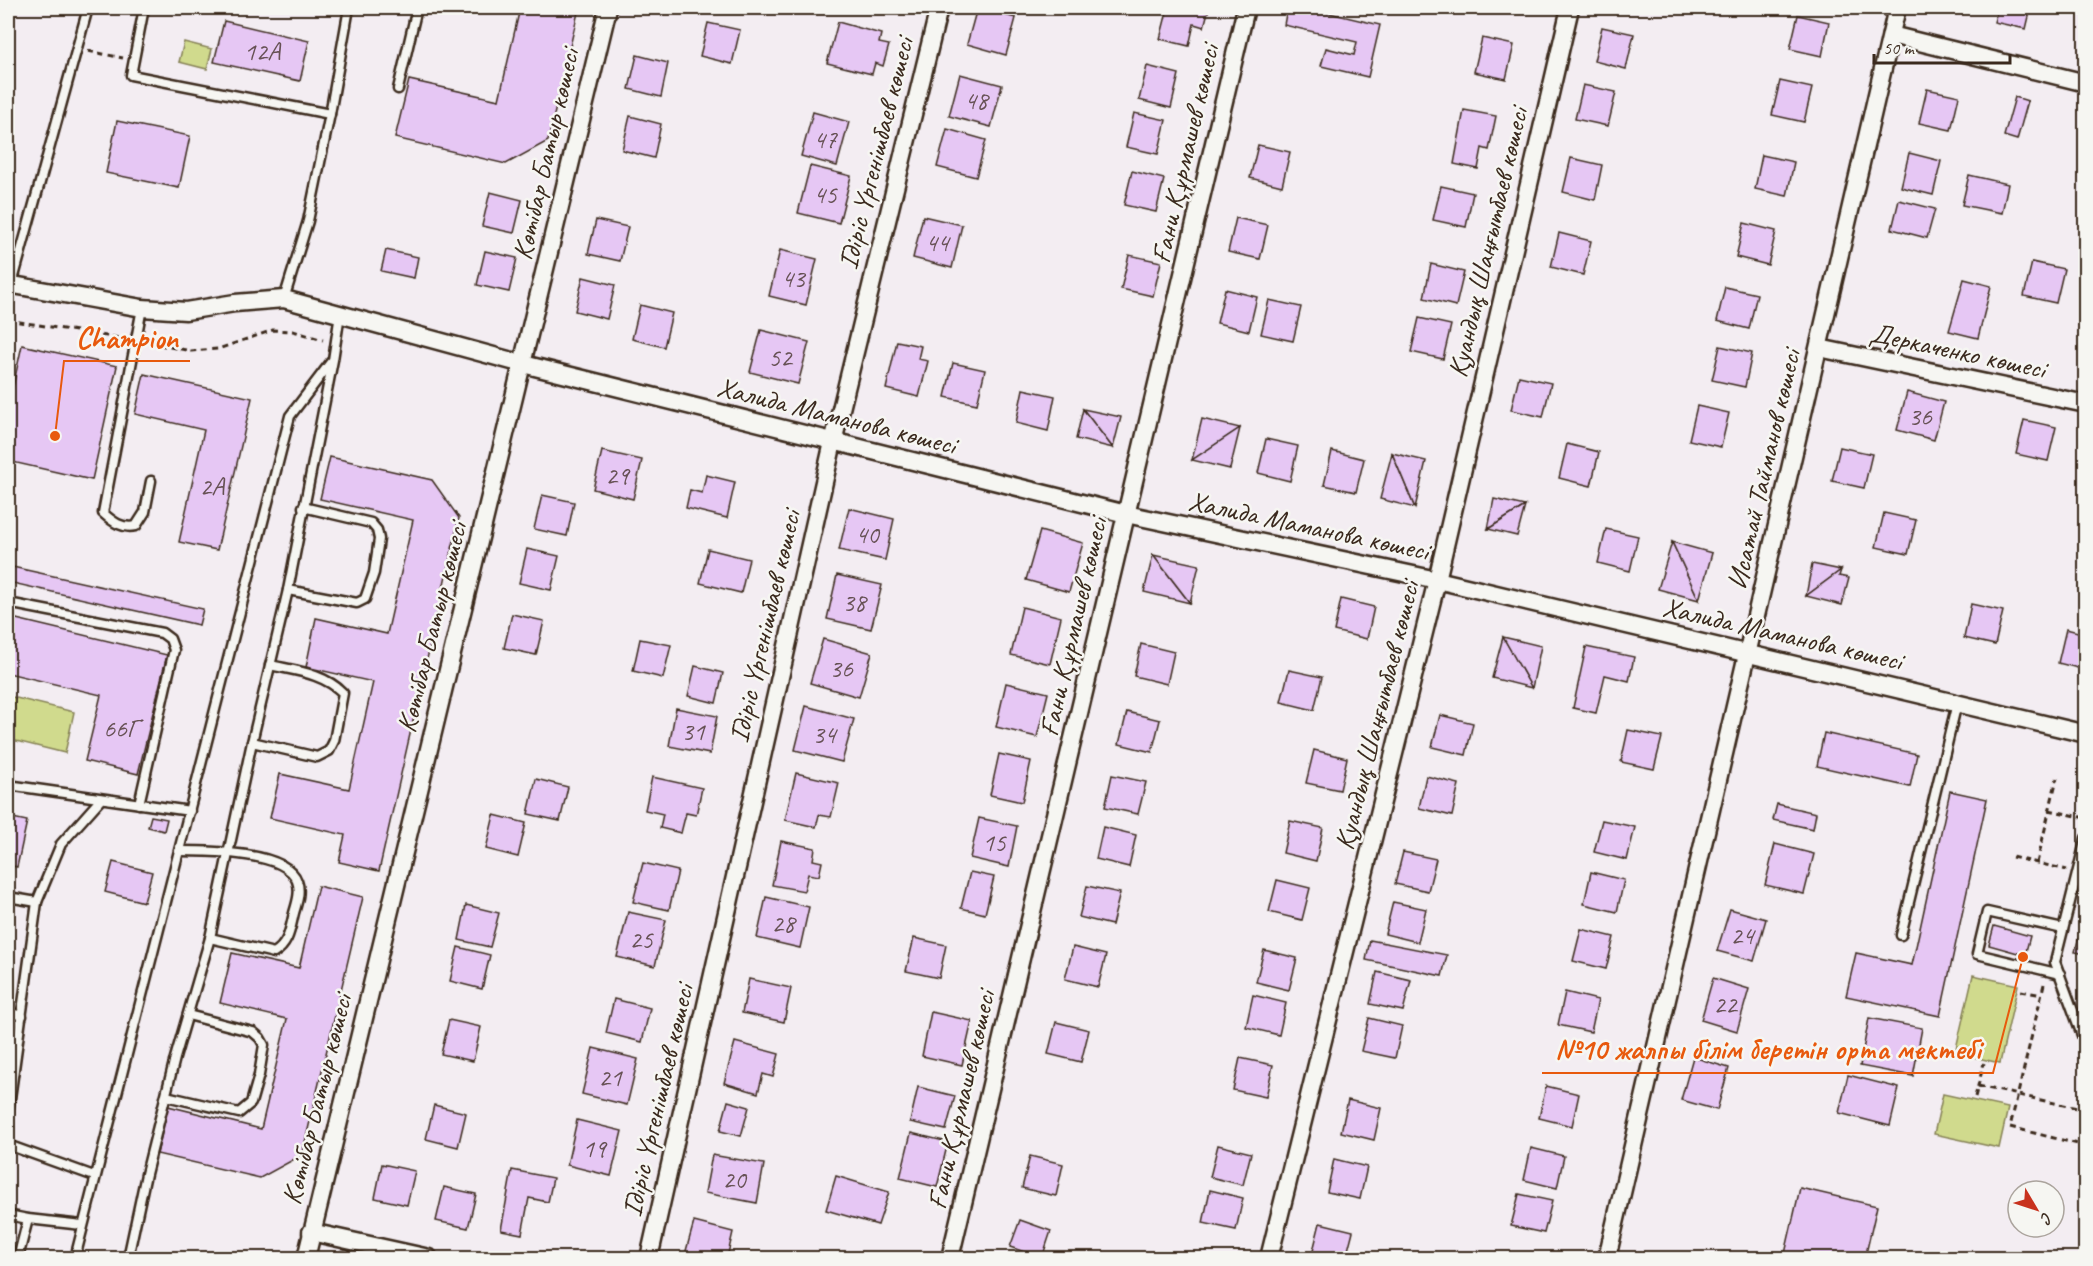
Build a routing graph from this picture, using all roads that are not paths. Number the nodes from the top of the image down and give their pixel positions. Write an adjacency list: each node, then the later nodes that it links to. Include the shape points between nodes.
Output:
1 (88, 8): 14 (lane)
2 (144, 8): 13 (lane, via 131,75)
3 (349, 8): 13 (lane)
4 (417, 8): 12 (lane)
5 (608, 8): 20 (street, Көтібар Батыр көшесі)
6 (939, 8): 22 (street, Ідіріс Үргенішбаев көшесі)
7 (1246, 8): 25 (street, Ғани Құрмашев көшесі)
8 (1570, 8): 26 (street, Қуандық Шаңғытбаев көшесі)
9 (1897, 8): 10 (street, Исатай Тайманов көшесі)
10 (1891, 35): 11 (street); 18 (street, Исатай Тайманов көшесі)
11 (2085, 83)
12 (398, 89)
13 (330, 114): 15 (lane, via 308,221)
14 (10, 284): 16 (street, Халида Маманова көшесі)
15 (284, 299): 16 (street, Халида Маманова көшесі, via 186,311); 17 (street, Халида Маманова көшесі)
16 (142, 308): 23 (lane, via 103,513 113,523 136,526 146,512)
17 (340, 314): 19 (lane); 20 (street, Халида Маманова көшесі)
18 (1819, 348): 21 (street, Деркаченко көшесі); 29 (street, Исатай Тайманов көшесі)
19 (333, 360): 24 (lane); 37 (lane, via 290,416)
20 (523, 364): 22 (street, Халида Маманова көшесі); 59 (street, Көтібар Батыр көшесі)
21 (2085, 404)
22 (833, 442): 25 (street, Халида Маманова көшесі); 65 (street, Ідіріс Үргенішбаев көшесі)
23 (151, 481)
24 (303, 507): 27 (lane); 27 (lane, via 371,523 379,539 375,573 365,599 357,603)
25 (1126, 514): 26 (street, Халида Маманова көшесі); 66 (street, Ғани Құрмашев көшесі)
26 (1437, 580): 29 (street, Халида Маманова көшесі); 67 (street, Қуандық Шаңғытбаев көшесі)
27 (288, 590): 30 (lane)
28 (8, 603): 36 (lane, via 162,633 170,639 174,650)
29 (1748, 652): 31 (street, Халида Маманова көшесі); 68 (street, Исатай Тайманов көшесі)
30 (270, 665): 33 (lane); 33 (lane, via 323,677 343,693 334,741 329,751 317,757)
31 (1957, 703): 32 (street, Халида Маманова көшесі); 44 (lane)
32 (2085, 734)
33 (252, 742): 40 (lane)
34 (8, 785): 35 (lane)
35 (101, 799): 36 (lane); 42 (lane, via 62,844)
36 (140, 804): 37 (lane)
37 (190, 812): 39 (lane)
38 (2085, 838): 43 (lane)
39 (180, 851): 40 (lane); 55 (lane)
40 (229, 851): 45 (lane); 45 (lane, via 277,863 297,880 299,894 287,940 274,953)
41 (8, 897): 42 (lane)
42 (37, 903): 49 (lane)
43 (2063, 929): 46 (lane, via 2055,962); 46 (lane, via 1987,912 1977,954)
44 (1902, 935)
45 (210, 938): 48 (lane)
46 (2060, 974): 50 (lane)
47 (8, 1012): 49 (lane)
48 (188, 1015): 51 (lane); 51 (lane, via 253,1032 264,1045 260,1075 251,1102 239,1113)
49 (22, 1016): 52 (lane)
50 (2085, 1046)
51 (166, 1096): 62 (lane)
52 (9, 1099): 53 (lane)
53 (8, 1113)
54 (8, 1145): 55 (lane)
55 (94, 1176): 58 (lane)
56 (8, 1215): 57 (lane)
57 (28, 1219): 58 (lane); 60 (lane)
58 (82, 1225): 61 (lane)
59 (311, 1232): 63 (street, Көтібар Батыр көшесі); 64 (street)
60 (18, 1258)
61 (75, 1258)
62 (128, 1258)
63 (306, 1258)
64 (429, 1258)
65 (649, 1258)
66 (950, 1258)
67 (1269, 1258)
68 (1607, 1258)

